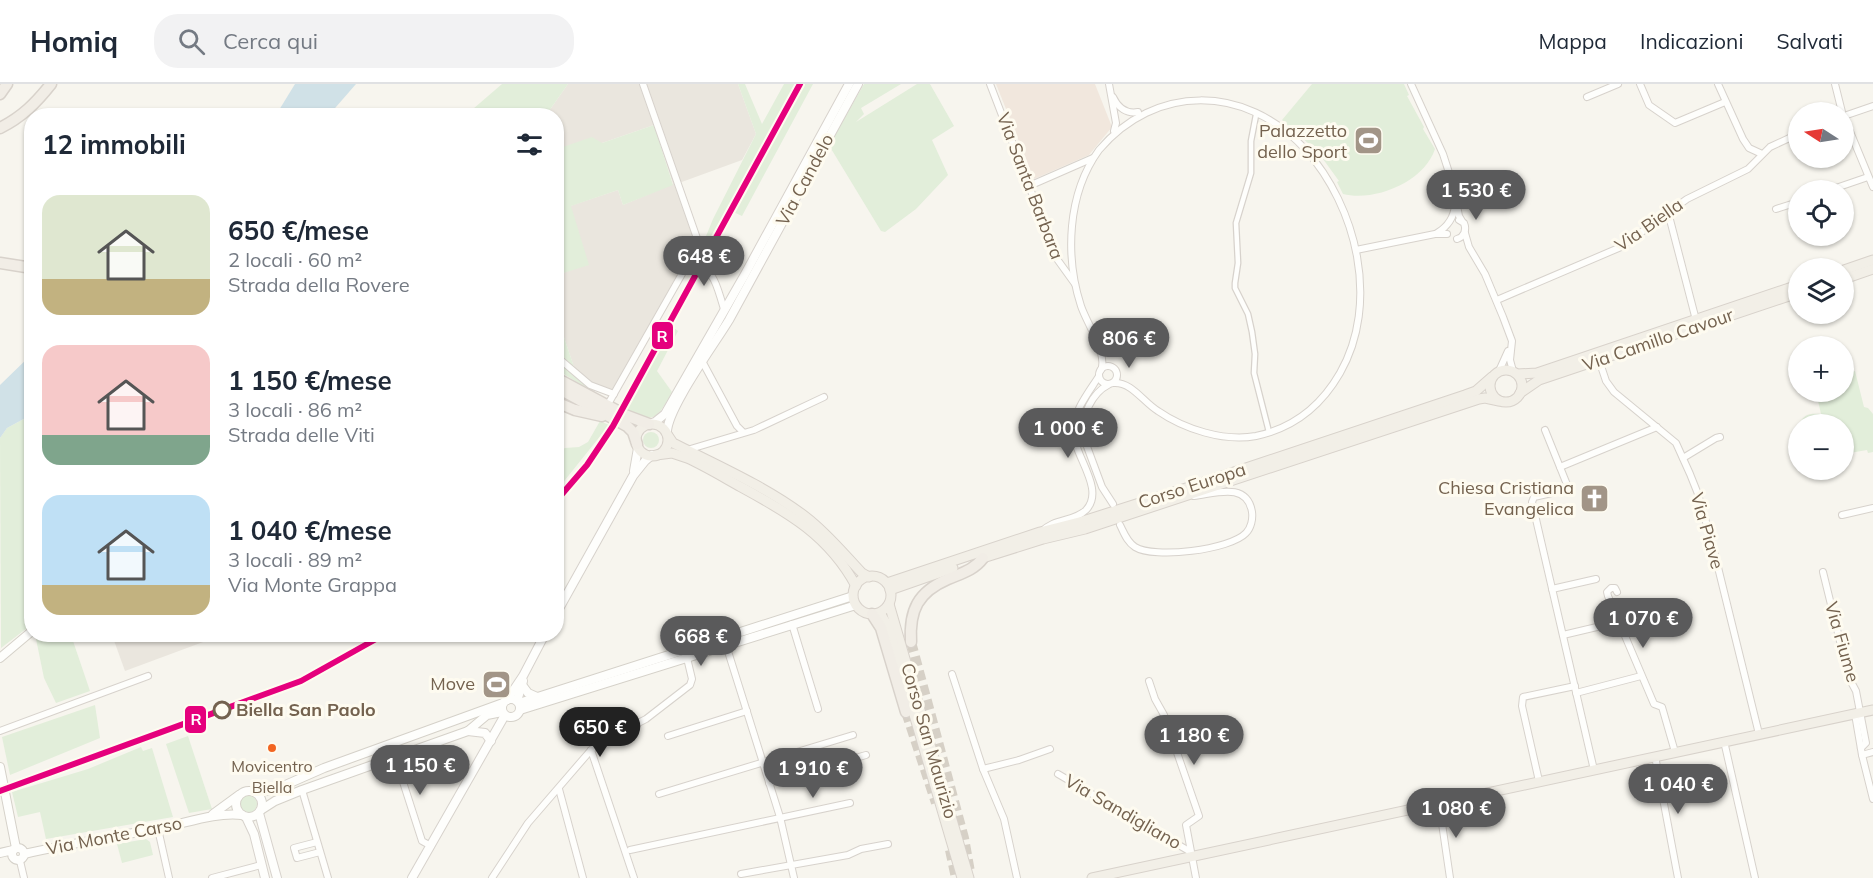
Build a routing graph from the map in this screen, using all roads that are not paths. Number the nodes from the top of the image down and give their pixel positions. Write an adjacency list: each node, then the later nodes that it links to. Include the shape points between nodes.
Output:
1 (8, 84): 14 (highway)
2 (51, 84): 19 (highway)
3 (643, 84): 44 (street, via 699,244)
4 (849, 84): 55 (street, Via Candelo)
5 (858, 84): 59 (street, Via Candelo, via 729,320)
6 (990, 84): 32 (street, Via Santa Barbara)
7 (1109, 84): 13 (street)
8 (1411, 84): 34 (street, via 1443,154)
9 (1618, 84): 15 (street)
10 (1640, 84): 16 (street, via 1649,105 1675,123)
11 (1718, 84): 16 (street)
12 (1835, 84): 17 (street)
13 (1111, 93): 20 (street, via 1127,112); 25 (street)
14 (0, 94)
15 (1587, 97)
16 (1725, 102): 28 (street, via 1749,148)
17 (1840, 102)
18 (1873, 106): 21 (street)
19 (31, 108)
20 (1139, 112): 25 (street); 43 (street, via 1158,102 1192,95 1234,102 1268,118 1297,141 1322,171 1347,217)
21 (1854, 112)
22 (24, 114): 24 (highway)
23 (1256, 116): 78 (street, via 1251,173 1236,223 1235,288 1248,314 1254,373)
24 (0, 128)
25 (1114, 133): 29 (street)
26 (1788, 139): 28 (street, Via Biella)
27 (1854, 142): 30 (street)
28 (1762, 154): 37 (street, Via Biella, via 1748,168 1698,192)
29 (1094, 158): 32 (street); 51 (street, via 1075,207 1072,250)
30 (1868, 177): 31 (street); 33 (street)
31 (1854, 182)
32 (1029, 186): 51 (street, Via Santa Barbara, via 1057,258)
33 (1873, 186)
34 (1456, 202): 38 (street); 39 (street)
35 (1788, 205): 36 (street)
36 (1776, 209)
37 (1668, 212): 54 (street, Via Biella, via 1614,251); 56 (street)
38 (1462, 221): 39 (street, via 1453,219); 40 (street)
39 (1447, 228): 41 (street, via 1449,237); 43 (street, via 1436,234)
40 (1465, 233): 41 (street); 42 (street)
41 (1457, 239): 42 (street)
42 (1469, 248): 54 (street)
43 (1356, 250): 78 (street, via 1359,311 1342,369 1329,392 1308,413)
44 (691, 259): 55 (street, via 709,270); 68 (street)
45 (1873, 260): 48 (main road)
46 (0, 263): 47 (highway)
47 (24, 267)
48 (1854, 267)
49 (1873, 269): 50 (main road)
50 (1854, 276)
51 (1076, 284): 61 (street, via 1104,358)
52 (1788, 288): 56 (main road, Via Camillo Cavour)
53 (1788, 296): 58 (main road, Via Camillo Cavour)
54 (1497, 300): 57 (street, via 1512,341)
55 (724, 309): 74 (street, Via Candelo, via 665,414)
56 (1696, 320): 62 (main road, Via Camillo Cavour, via 1537,373)
57 (1510, 345): 62 (street, via 1510,360); 63 (street)
58 (1599, 360): 67 (main road, Via Camillo Cavour, via 1532,384); 75 (street, Via Piave, via 1614,392)
59 (702, 361): 77 (street); 79 (street, Via Candelo, via 667,424)
60 (564, 363): 68 (street, via 590,385)
61 (1100, 373): 65 (street, via 1101,381); 65 (street, via 1109,366 1115,369 1118,375); 92 (street, via 1077,413 1073,432 1093,490 1091,503 1079,515 1048,524)
62 (1519, 373): 63 (main road, via 1504,369); 67 (main road)
63 (1496, 374): 70 (main road, via 1490,388); 92 (main road, Corso Europa, via 1465,395 1140,503)
64 (564, 381): 72 (highway)
65 (1111, 384): 78 (street, via 1124,383 1159,412 1194,429 1242,437); 88 (street, via 1100,389 1082,425 1082,433 1102,487)
66 (564, 391): 73 (highway)
67 (1521, 393): 70 (main road, via 1509,402)
68 (614, 394): 72 (street)
69 (824, 397): 77 (street)
70 (1499, 401): 87 (main road, Corso Europa, via 1479,399)
71 (564, 406): 73 (highway)
72 (607, 406): 74 (highway)
73 (611, 417): 81 (highway, via 633,432)
74 (649, 424): 79 (main road, via 660,426); 81 (main road, via 638,433)
75 (1657, 427): 84 (street, Via Piave, via 1676,443); 85 (street)
76 (1545, 430): 85 (street)
77 (742, 432): 82 (street)
78 (1269, 432)
79 (667, 434): 82 (main road, via 673,443); 83 (main road, via 666,447)
80 (1720, 438): 84 (street)
81 (637, 446): 83 (main road); 86 (street)
82 (687, 450): 95 (main road, via 806,517)
83 (654, 455): 86 (street); 100 (main road, via 678,454 801,522 844,564)
84 (1683, 458): 129 (street, Via Piave, via 1708,528)
85 (1560, 467): 98 (street, via 1567,488 1532,499)
86 (633, 476): 101 (street)
87 (1178, 498): 91 (street, via 1234,492 1250,506 1250,527 1227,544 1163,553 1135,547); 93 (main road, Corso Europa)
88 (1113, 504)
89 (1873, 508): 90 (street)
90 (1842, 515)
91 (1120, 525)
92 (1040, 532): 97 (main road, Corso Europa)
93 (983, 558): 97 (main road, Corso Europa); 109 (highway, via 976,567 930,588 919,600 912,615)
94 (1823, 573): 126 (street, Via Fiume, via 1849,678 1857,691)
95 (869, 577): 97 (main road, via 876,577); 100 (main road, via 859,582)
96 (1596, 579): 98 (street)
97 (888, 587): 102 (main road)
98 (1552, 589): 106 (street)
99 (1617, 592): 104 (street, via 1611,588 1607,592)
100 (855, 596): 103 (main road, via 863,612); 105 (main road); 119 (main road)
101 (564, 600)
102 (889, 604): 103 (main road); 186 (main road, Corso San Maurizio)
103 (876, 614): 125 (highway); 185 (main road, Corso San Maurizio, via 888,626)
104 (1618, 622): 106 (street); 114 (street)
105 (792, 624): 110 (main road); 122 (street)
106 (1563, 635): 118 (street)
107 (24, 638): 111 (main road)
108 (540, 642): 116 (street)
109 (911, 642)
110 (726, 645): 112 (main road); 124 (street)
111 (0, 658)
112 (687, 658): 120 (main road); 135 (street, via 690,685 660,710)
113 (952, 674): 144 (street)
114 (1641, 675): 118 (street); 137 (street, via 1654,704 1662,707)
115 (148, 676): 127 (street)
116 (523, 680): 119 (main road, via 528,693); 120 (street); 121 (street)
117 (1149, 681): 168 (street, via 1199,816 1186,825)
118 (1575, 690): 145 (street); 147 (street, via 1523,697)
119 (537, 698): 120 (main road)
120 (519, 705): 121 (main road); 121 (main road, via 513,717)
121 (504, 708): 128 (main road, via 487,715); 132 (street); 151 (main road, via 324,768 274,790)
122 (818, 709)
123 (1873, 710): 126 (main road)
124 (747, 711): 131 (street); 142 (street)
125 (906, 712)
126 (1858, 713): 129 (main road); 136 (street, Via Fiume)
127 (0, 731)
128 (468, 731): 132 (street, via 485,734); 141 (main road)
129 (1759, 734): 133 (main road)
130 (853, 735): 142 (street)
131 (668, 736)
132 (490, 741): 164 (street)
133 (1724, 741): 137 (main road); 192 (street)
134 (1050, 749): 144 (street)
135 (591, 750): 149 (street); 183 (street)
136 (1862, 751): 138 (street); 154 (street, Via Fiume)
137 (1675, 752): 140 (main road)
138 (1873, 752)
139 (866, 755): 148 (street)
140 (1655, 756): 145 (main road); 191 (street)
141 (395, 758): 150 (main road); 164 (street, via 422,841)
142 (763, 763): 148 (street); 153 (street)
143 (0, 767): 169 (main road)
144 (983, 769): 187 (street, via 1004,819)
145 (1594, 770): 147 (main road)
146 (1058, 774): 168 (street, Via Sandigliano)
147 (1539, 781): 156 (main road)
148 (769, 783): 159 (street)
149 (559, 789): 181 (street, via 528,823); 182 (street)
150 (302, 790): 157 (main road); 162 (street)
151 (255, 792): 152 (main road); 157 (main road, via 262,800)
152 (240, 794): 158 (main road, via 236,806); 160 (main road, Via Monte Carso)
153 (658, 794)
154 (1873, 799)
155 (850, 803): 159 (street)
156 (1439, 803): 168 (main road); 190 (street)
157 (260, 811): 158 (main road); 178 (street)
158 (244, 816): 160 (main road, Via Monte Carso); 171 (street, via 254,834)
159 (780, 817): 165 (street); 172 (street)
160 (204, 818): 161 (main road, Via Monte Carso)
161 (158, 829): 169 (main road, Via Monte Carso); 175 (street)
162 (317, 842): 166 (street); 166 (street, via 294,848 297,858)
163 (888, 844): 172 (street)
164 (430, 846): 180 (street)
165 (630, 850)
166 (320, 852): 179 (street)
167 (0, 853): 169 (main road, Via Monte Carso)
168 (1190, 853): 188 (main road); 189 (street)
169 (17, 854): 170 (main road, Via Monte Carso); 174 (street)
170 (0, 858)
171 (261, 865): 176 (street); 177 (street)
172 (792, 866): 173 (street); 184 (street)
173 (741, 874)
174 (24, 878)
175 (169, 878)
176 (212, 878)
177 (265, 878)
178 (277, 878)
179 (328, 878)
180 (412, 878)
181 (492, 878)
182 (584, 878)
183 (634, 878)
184 (794, 878)
185 (962, 878)
186 (969, 878)
187 (1017, 878)
188 (1092, 878)
189 (1196, 878)
190 (1450, 878)
191 (1678, 878)
192 (1755, 878)

